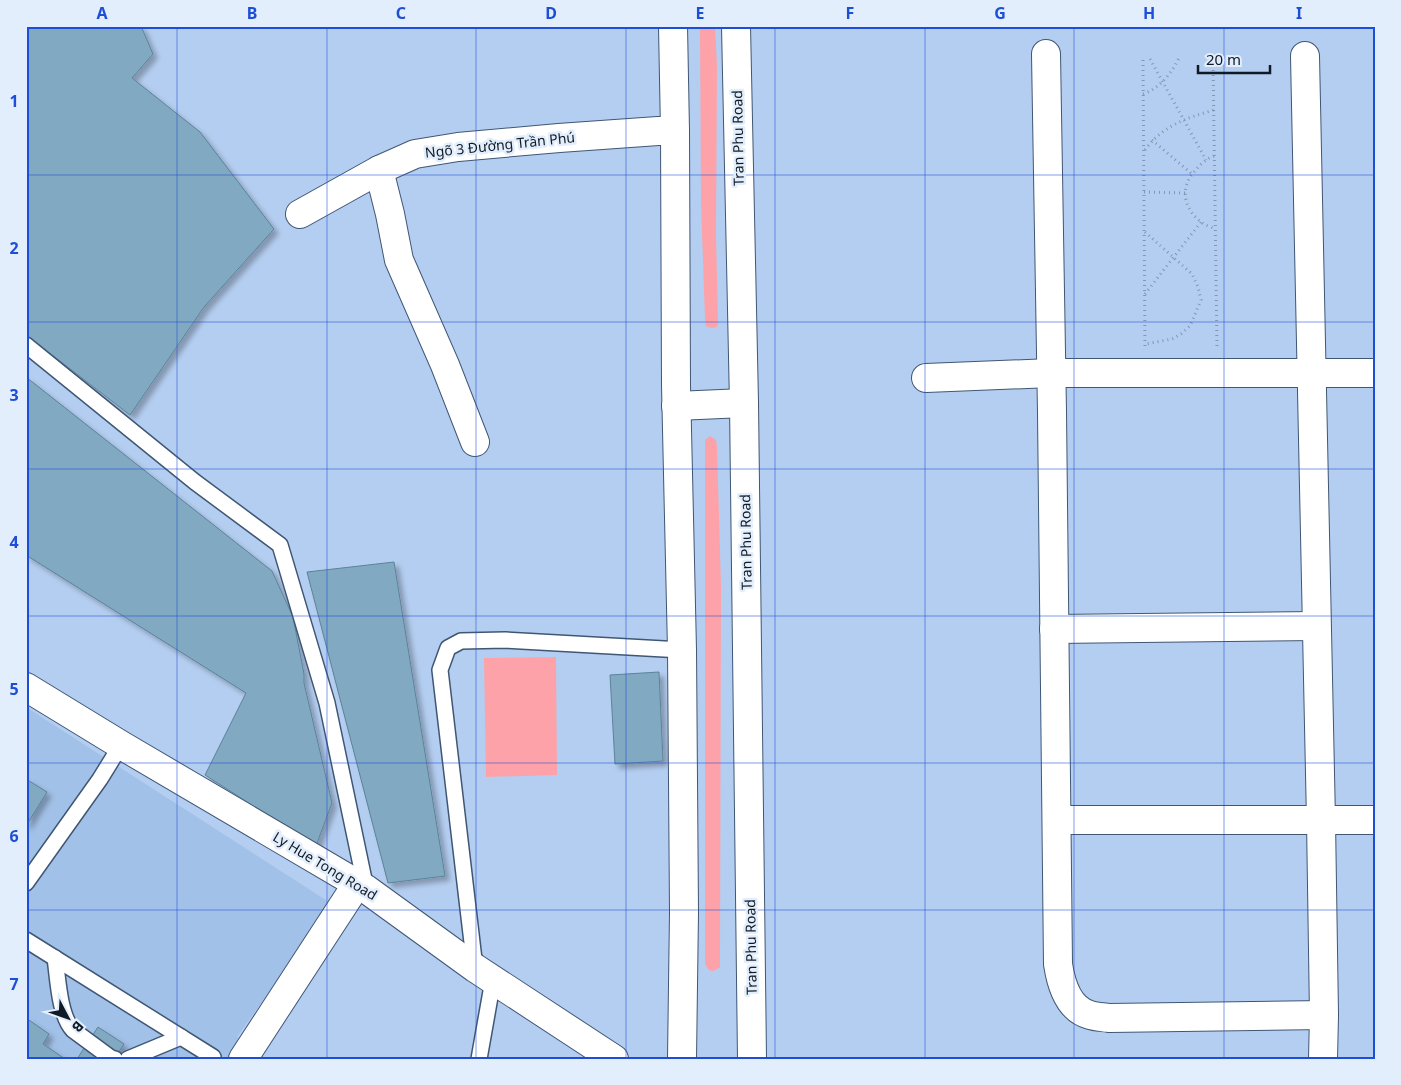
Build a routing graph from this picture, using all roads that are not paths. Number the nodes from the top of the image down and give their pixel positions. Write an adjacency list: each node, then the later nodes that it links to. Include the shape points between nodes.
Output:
1 (672, 26): 5 (street)
2 (736, 26): 13 (street, Tran Phu Road)
3 (1046, 54): 9 (street)
4 (1305, 56): 10 (street)
5 (675, 131): 6 (street, Ngõ 3 Đường Trần Phú, via 458,147 414,154); 14 (street)
6 (379, 170): 7 (street, Ngõ 3 Đường Trần Phú); 15 (street, via 399,260)
7 (300, 214)
8 (26, 345): 25 (lane, via 195,482 280,544 327,703)
9 (1051, 373): 10 (street); 12 (street); 17 (street)
10 (1312, 373): 11 (street); 16 (street)
11 (1375, 373)
12 (926, 378)
13 (744, 404): 14 (street); 38 (street, Tran Phu Road)
14 (676, 406): 18 (street)
15 (475, 442)
16 (1316, 626): 17 (street); 23 (street)
17 (1054, 629): 21 (street)
18 (682, 650): 28 (lane, via 505,640 461,641 448,648 440,670); 37 (street)
19 (26, 687): 20 (street, Ly Hue Tong Road)
20 (121, 745): 24 (lane); 25 (street, Ly Hue Tong Road)
21 (1057, 820): 23 (street); 29 (street, via 1058,964 1065,992 1078,1009 1088,1015 1109,1018)
22 (1375, 820): 23 (street)
23 (1321, 821): 29 (street)
24 (26, 883)
25 (362, 886): 28 (street, Ly Hue Tong Road); 34 (street)
26 (26, 940): 27 (lane)
27 (55, 958): 30 (lane); 31 (lane, via 68,1024)
28 (484, 974): 35 (lane); 36 (street, Ly Hue Tong Road)
29 (1324, 1015): 39 (street)
30 (181, 1037): 32 (lane); 33 (lane)
31 (116, 1059)
32 (128, 1059)
33 (212, 1059)
34 (243, 1059)
35 (479, 1059)
36 (614, 1059)
37 (682, 1059)
38 (752, 1059)
39 (1323, 1059)

